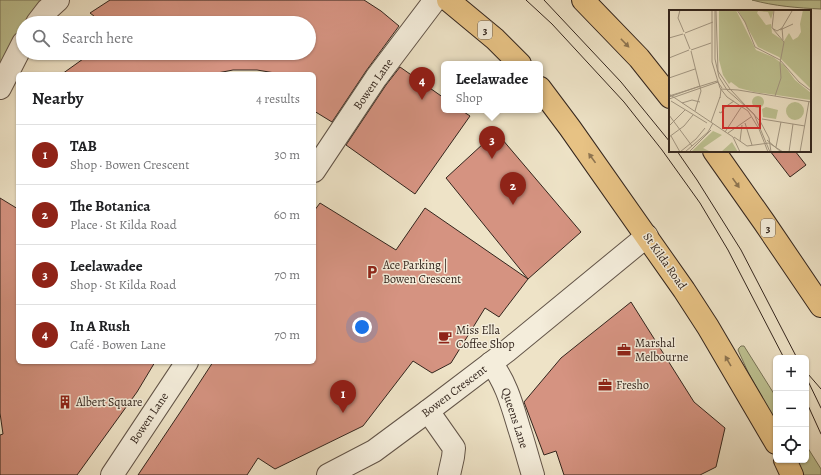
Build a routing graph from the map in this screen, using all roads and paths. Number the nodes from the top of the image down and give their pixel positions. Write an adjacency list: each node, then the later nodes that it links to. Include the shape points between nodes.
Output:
1 (58, 0): 5 (street)
2 (435, 0): 12 (street, Bowen Lane, via 376,78)
3 (448, 0): 7 (main road, 3, via 495,38)
4 (582, 0): 10 (main road, one-way to 10, via 639,58)
5 (42, 16)
6 (16, 57): 8 (street)
7 (517, 61)
8 (0, 88)
9 (543, 92): 13 (main road, St Kilda Road, one-way to 9)
10 (669, 96)
11 (715, 152): 14 (main road, 3, one-way to 14)
12 (316, 168)
13 (647, 236): 15 (street, Bowen Crescent); 18 (main road, St Kilda Road, one-way to 13, via 708,327)
14 (821, 306)
15 (491, 363): 17 (street, Bowen Crescent); 23 (street, Queens Lane, via 503,380 512,403)
16 (186, 364): 20 (street, Bowen Lane)
17 (428, 411): 21 (street, Bowen Crescent, via 374,451); 22 (street, via 454,448)
18 (773, 438)
19 (786, 463): 24 (main road)
20 (112, 475)
21 (328, 475)
22 (449, 475)
23 (533, 475)
24 (792, 475)

